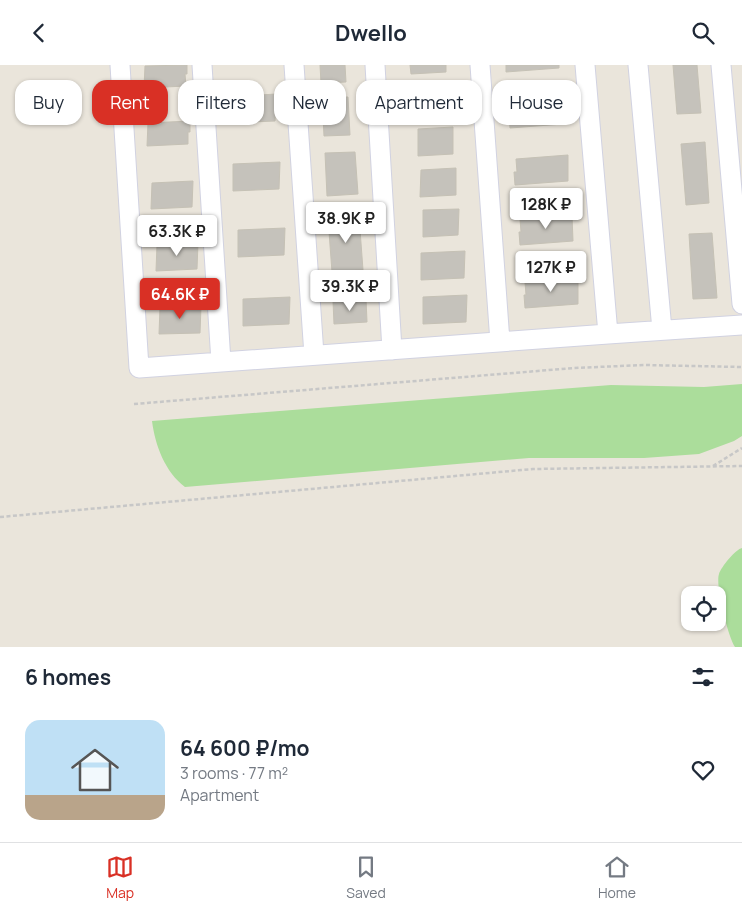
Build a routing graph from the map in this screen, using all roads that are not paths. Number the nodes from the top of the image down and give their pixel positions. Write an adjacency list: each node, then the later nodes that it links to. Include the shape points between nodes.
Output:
1 (120, 65): 16 (street, via 139,368)
2 (202, 65): 16 (street)
3 (294, 65): 15 (street)
4 (375, 65): 14 (street)
5 (480, 65): 13 (street)
6 (585, 65): 12 (street)
7 (638, 65): 11 (street)
8 (722, 65): 9 (street)
9 (742, 304)
10 (742, 325): 11 (street)
11 (662, 330): 12 (street)
12 (608, 334): 13 (street)
13 (500, 342): 14 (street)
14 (392, 349): 15 (street)
15 (314, 355): 16 (street)
16 (221, 362)

